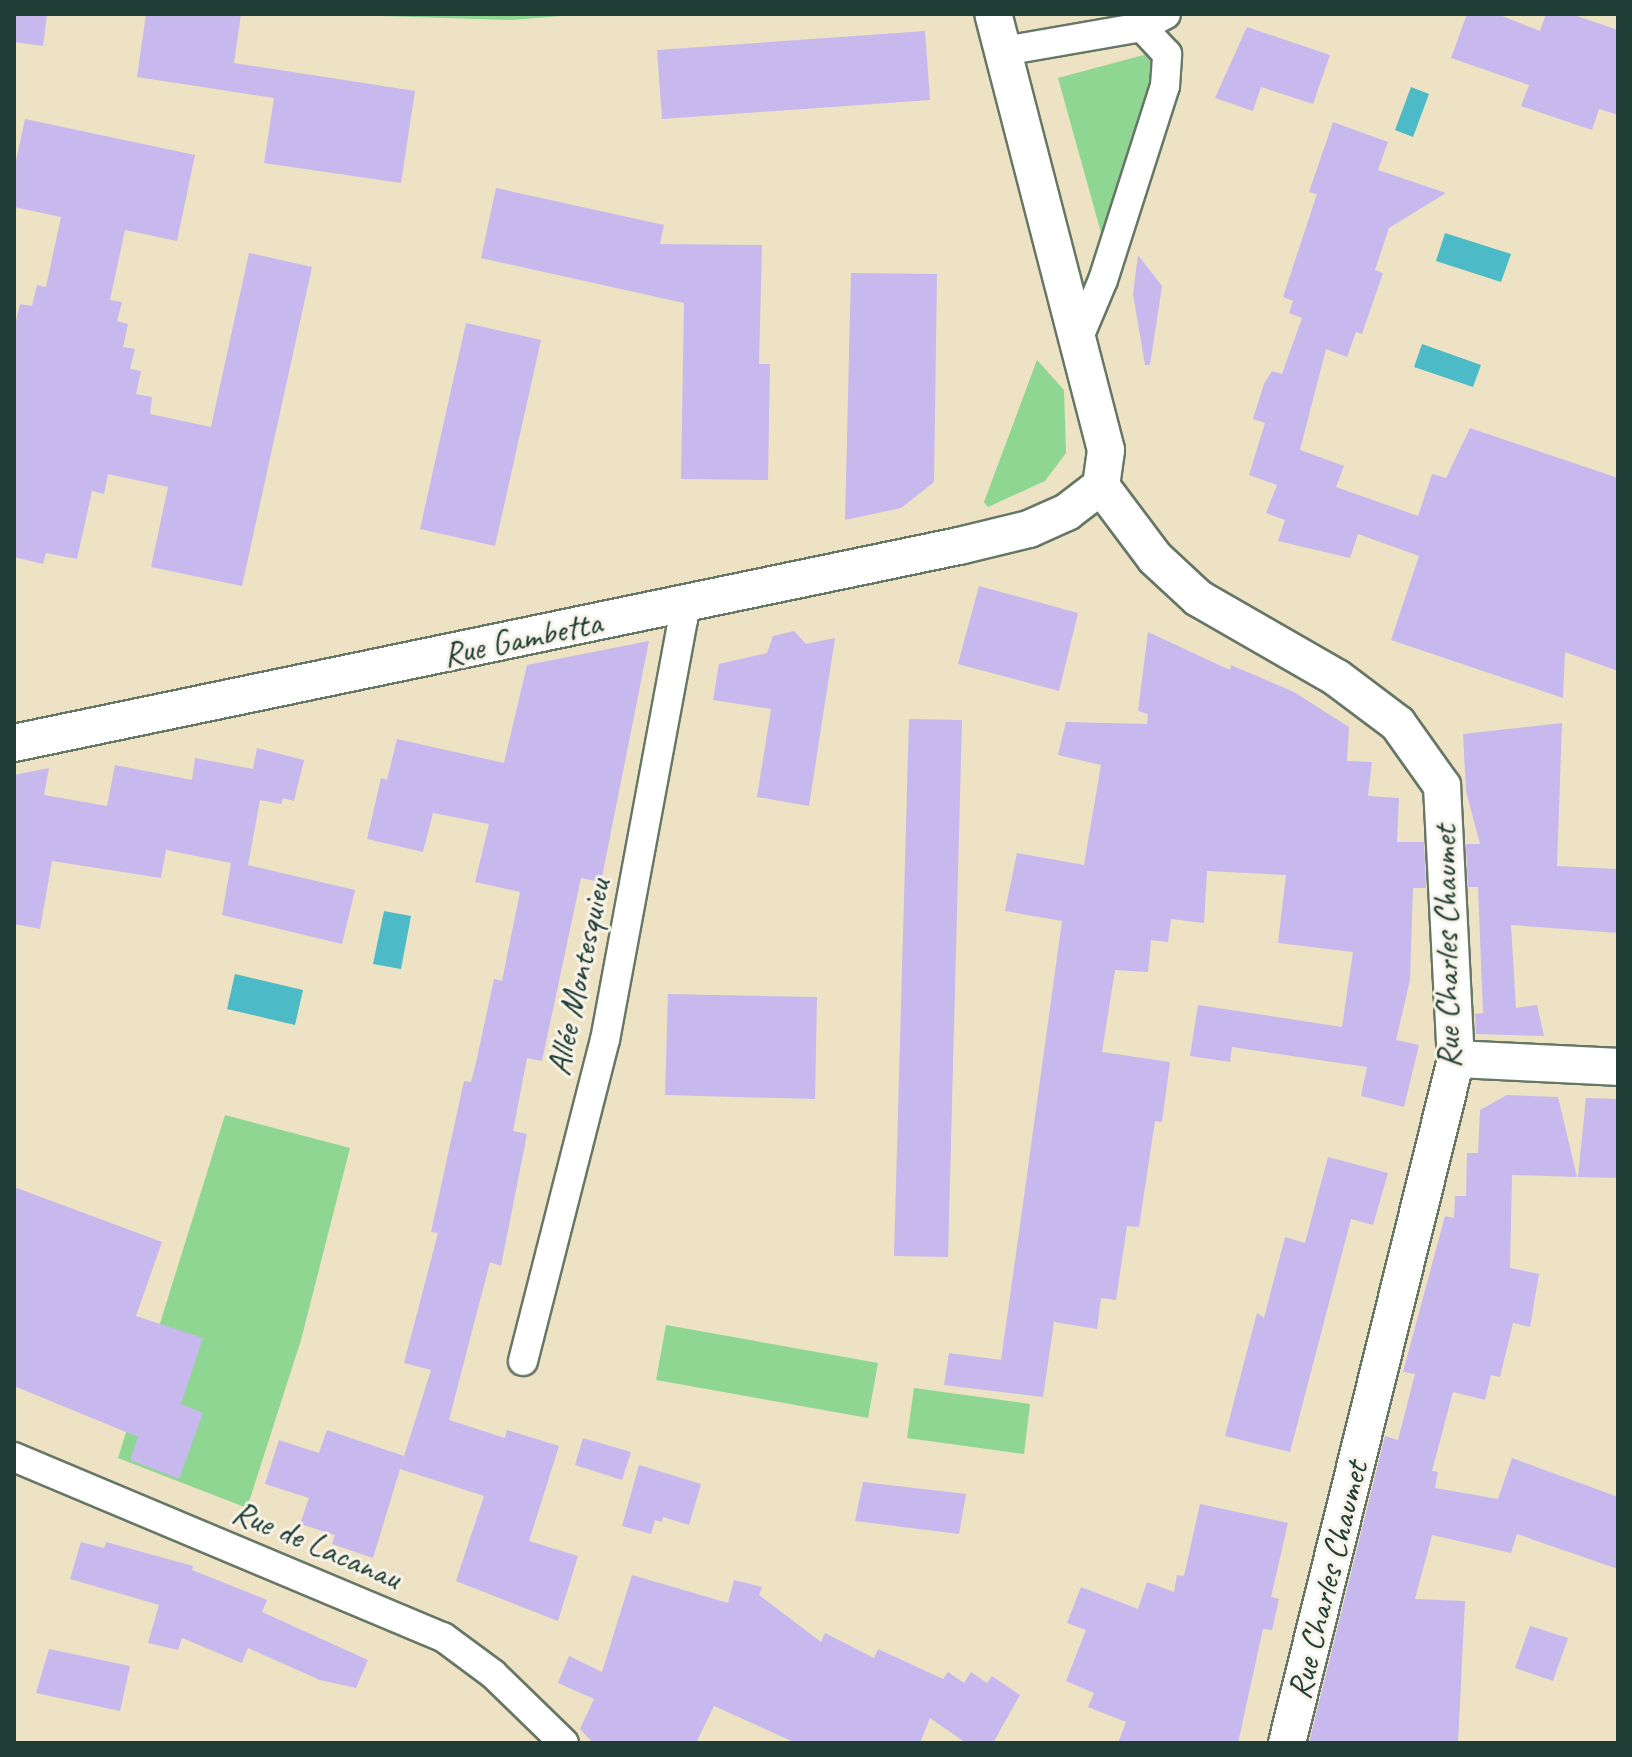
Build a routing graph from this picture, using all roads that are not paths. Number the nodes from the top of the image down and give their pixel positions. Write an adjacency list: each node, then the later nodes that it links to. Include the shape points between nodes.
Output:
1 (993, 14): 3 (street)
2 (1154, 20): 3 (street); 4 (street, via 1167,54 1165,86 1103,280)
3 (1004, 51): 4 (street)
4 (1079, 337): 5 (street, via 1106,450)
5 (1101, 486): 6 (street, Rue Gambetta, via 1067,512 1029,529); 8 (street, Rue Charles Chaumet, via 1155,558 1198,598 1337,678 1398,724 1442,786)
6 (680, 603): 7 (street, Rue Gambetta); 10 (street, Allée Montesquieu, via 683,620 605,1040)
7 (14, 743)
8 (1456, 1059): 9 (street); 13 (street, Rue Charles Chaumet)
9 (1618, 1067)
10 (523, 1361)
11 (14, 1457): 12 (street, Rue de Lacanau, via 443,1637 493,1674)
12 (564, 1743)
13 (1287, 1743)

